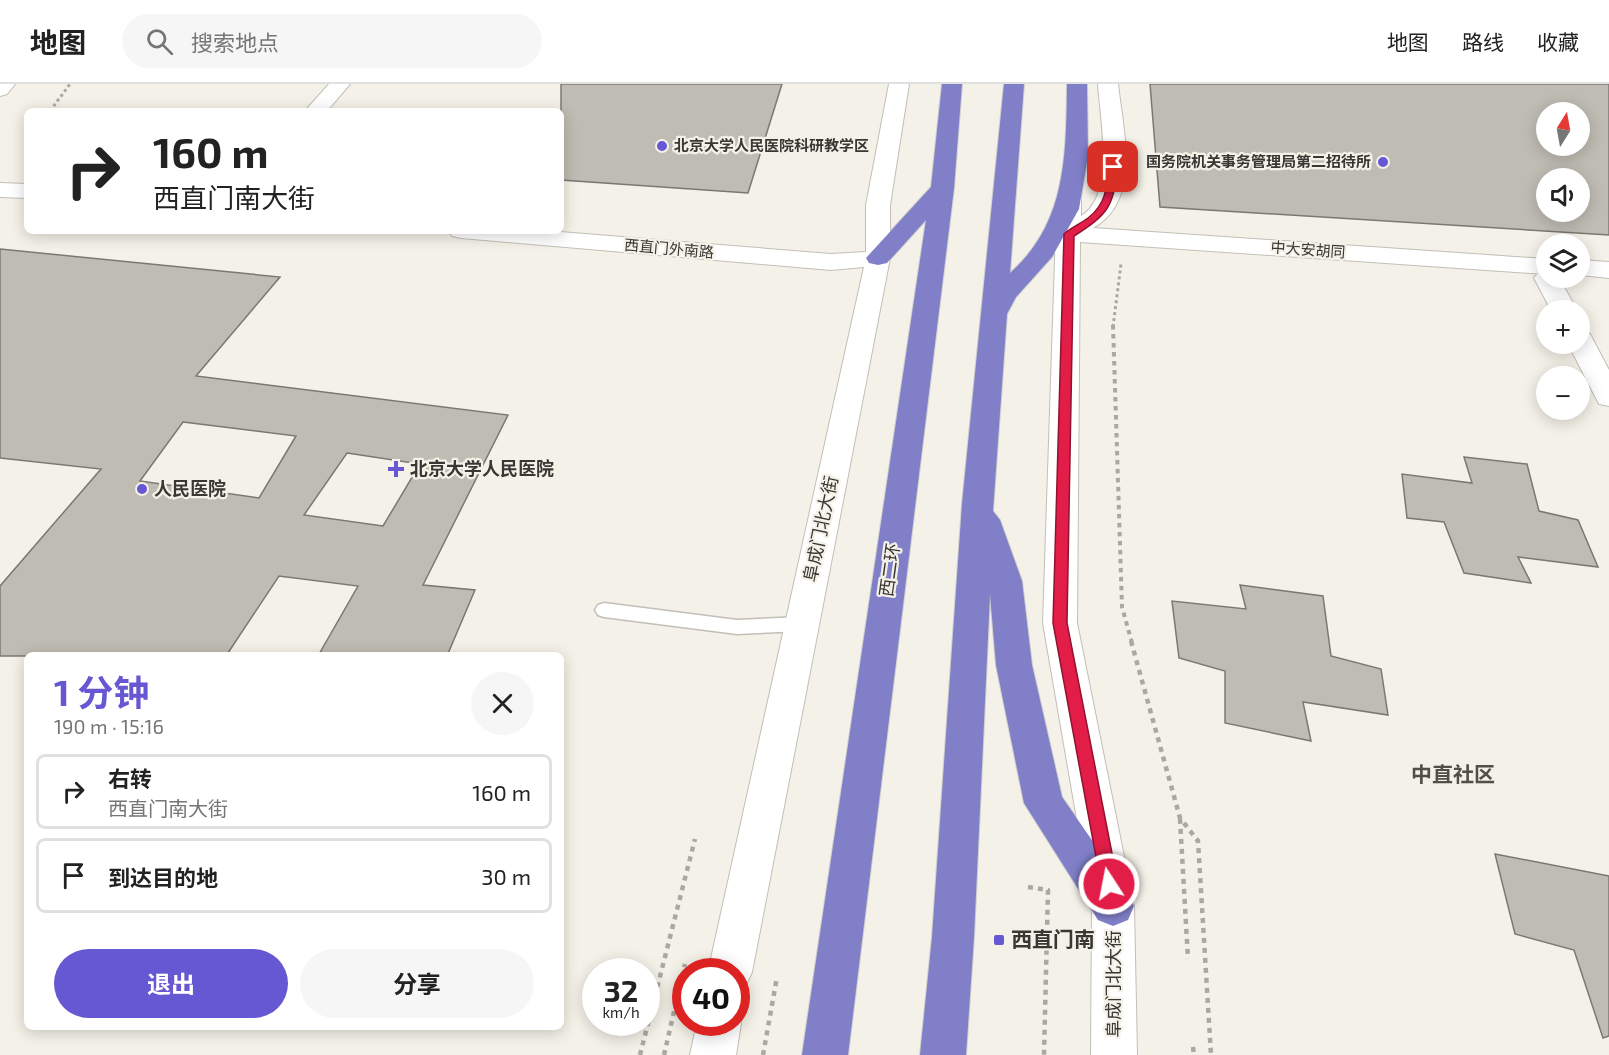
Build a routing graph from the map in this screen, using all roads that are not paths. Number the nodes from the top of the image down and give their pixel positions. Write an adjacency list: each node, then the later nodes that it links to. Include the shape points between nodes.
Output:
1 (5, 84): 8 (street)
2 (340, 84): 9 (street)
3 (899, 84): 15 (street, 阜成门北大街, via 878,205)
4 (951, 84): 10 (highway, 西二环)
5 (1014, 84): 19 (highway)
6 (1108, 84): 14 (street, via 1111,194 1098,215)
7 (1077, 88): 14 (highway, via 1070,199)
8 (0, 90)
9 (319, 108)
10 (942, 188): 15 (highway); 29 (highway, 西二环)
11 (0, 190): 12 (street)
12 (24, 191)
13 (474, 236): 15 (street, 西直门外南路, via 831,262)
14 (1057, 240): 17 (street, 中大安胡同, via 1126,238); 19 (highway, via 1002,295); 25 (street, 阜成门北大街, via 1060,623)
15 (878, 258): 24 (street, 阜成门北大街)
16 (1590, 269): 18 (street)
17 (1536, 270)
18 (1609, 270)
19 (997, 311): 22 (highway)
20 (1587, 354): 21 (street)
21 (1609, 397)
22 (978, 504): 25 (highway, via 1005,581 1014,666 1044,803); 30 (highway)
23 (604, 610): 24 (lane, via 737,627)
24 (802, 624): 26 (street, 阜成门北大街)
25 (1113, 906): 31 (street, 阜成门北大街)
26 (733, 958)
27 (717, 1036): 28 (street)
28 (713, 1055)
29 (825, 1055)
30 (943, 1055)
31 (1114, 1055)

